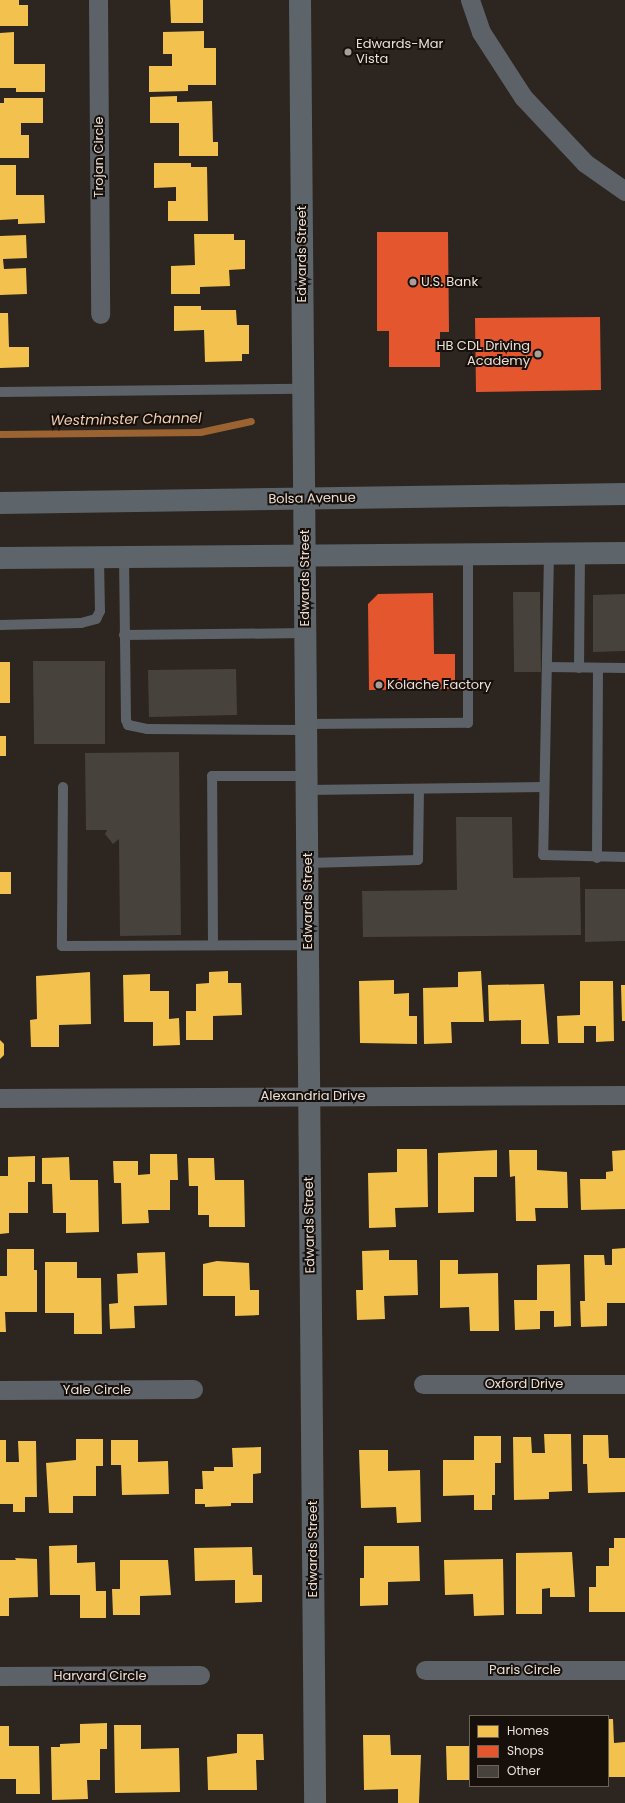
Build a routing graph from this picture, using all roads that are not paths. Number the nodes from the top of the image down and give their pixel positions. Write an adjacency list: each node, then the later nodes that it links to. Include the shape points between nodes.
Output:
1 (98, 0): 5 (street, Trojan Circle)
2 (300, 0): 6 (street, Edwards Street)
3 (470, 0): 4 (street, via 481,32 523,97 585,163)
4 (625, 191)
5 (100, 314)
6 (303, 389): 7 (lane); 9 (street, Edwards Street)
7 (0, 392)
8 (625, 494): 9 (street, Bolsa Avenue)
9 (304, 499): 10 (street, Bolsa Avenue); 15 (street, Edwards Street)
10 (0, 503)
11 (580, 553): 12 (street); 14 (street); 23 (lane)
12 (625, 553)
13 (468, 554): 14 (street); 15 (street); 26 (lane, via 468,722)
14 (549, 554): 22 (lane)
15 (304, 555): 16 (street); 20 (street, Edwards Street)
16 (124, 556): 17 (street); 21 (lane)
17 (98, 557): 18 (street); 19 (lane, via 100,611 96,619 81,623)
18 (0, 558)
19 (0, 625)
20 (305, 632): 21 (lane); 26 (street, Edwards Street)
21 (124, 634): 26 (lane, via 126,720 132,727)
22 (547, 667): 23 (lane); 29 (lane)
23 (579, 668): 24 (lane)
24 (598, 668): 25 (lane); 32 (lane)
25 (625, 668)
26 (306, 727): 27 (street, Edwards Street)
27 (306, 783): 30 (lane); 33 (street, Edwards Street); 34 (lane, via 212,776)
28 (63, 787): 34 (lane, via 62,946)
29 (544, 787): 30 (lane); 32 (lane, via 543,855)
30 (419, 789): 33 (lane, via 418,860)
31 (625, 857): 32 (lane)
32 (597, 858)
33 (308, 863): 35 (street, Edwards Street)
34 (213, 945): 35 (lane)
35 (308, 945): 37 (street, Edwards Street)
36 (625, 1095): 37 (street, Alexandria Drive)
37 (309, 1096): 38 (street, Alexandria Drive); 47 (street, Edwards Street)
38 (0, 1098)
39 (423, 1384): 40 (street, Oxford Drive)
40 (625, 1384)
41 (193, 1389): 42 (street, Yale Circle)
42 (0, 1390)
43 (424, 1670): 44 (street, Paris Circle)
44 (625, 1670)
45 (200, 1675): 46 (street, Harvard Circle)
46 (0, 1676)
47 (315, 1803)

